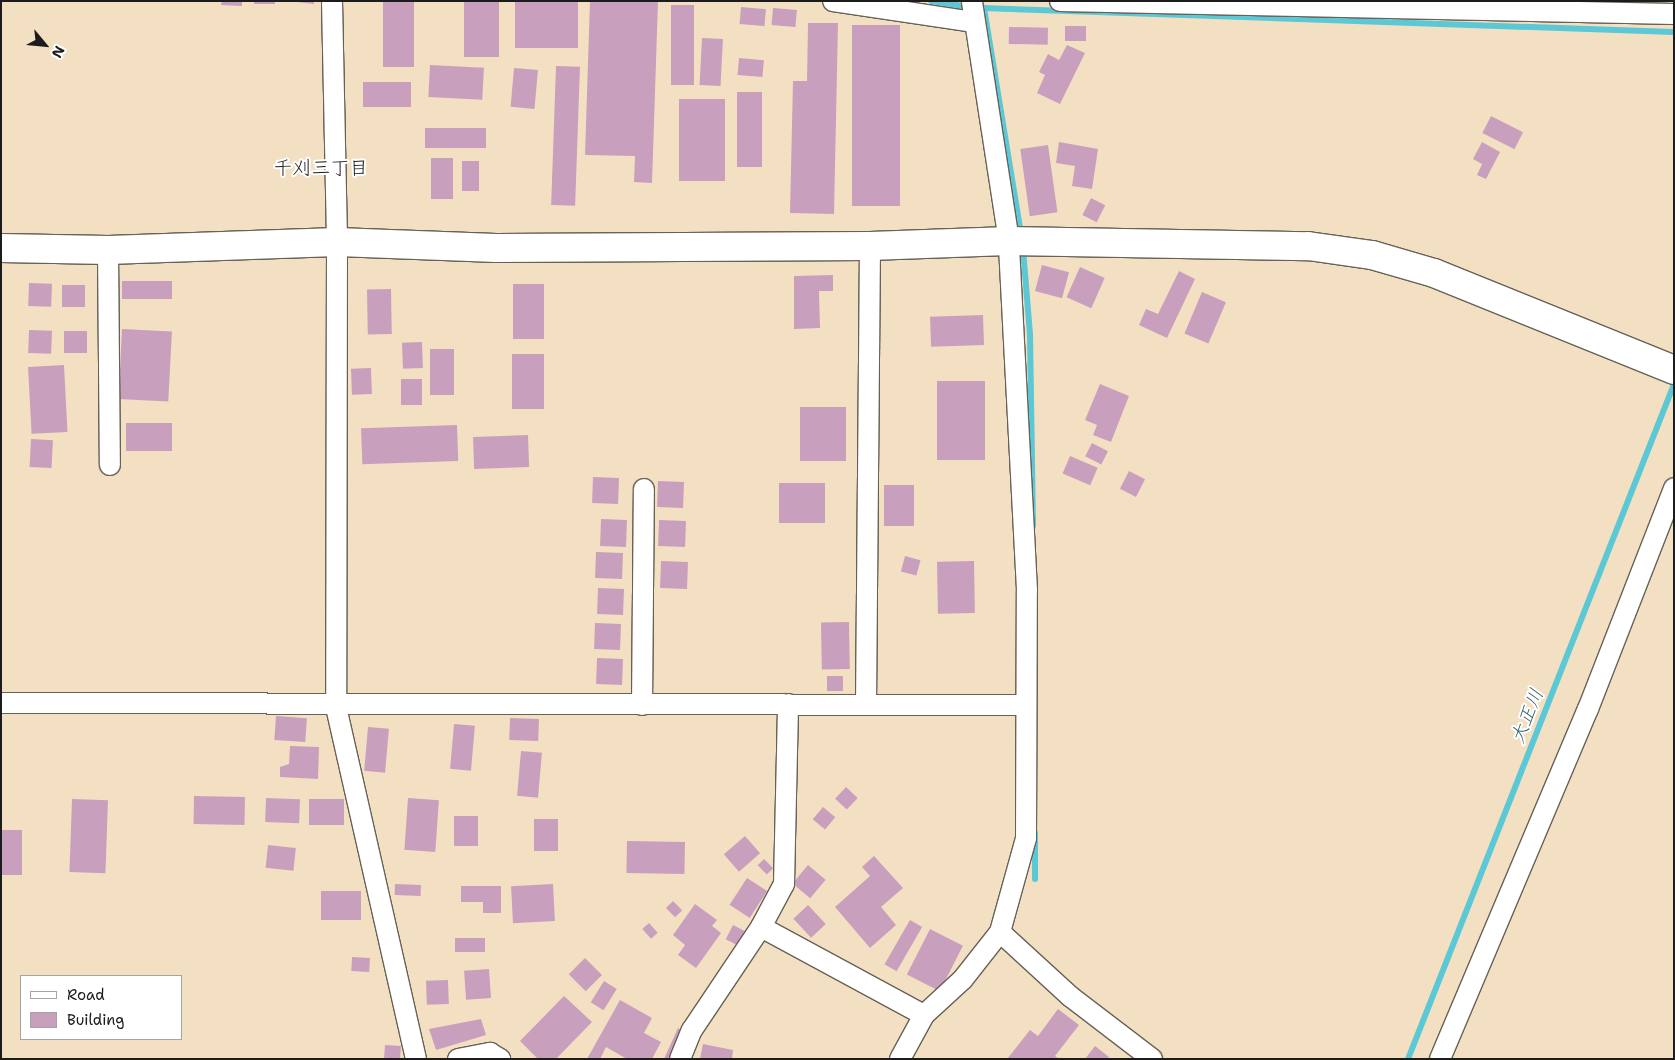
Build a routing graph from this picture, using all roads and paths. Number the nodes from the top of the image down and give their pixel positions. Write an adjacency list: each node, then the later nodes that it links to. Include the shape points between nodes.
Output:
1 (332, 1): 8 (street)
2 (832, 1): 6 (street)
3 (972, 1): 6 (street)
4 (1060, 1): 5 (street)
5 (1674, 14)
6 (974, 22): 7 (street)
7 (1009, 241): 9 (street); 12 (street, via 1308,246 1372,255 1434,273); 20 (street, via 1027,590)
8 (337, 242): 9 (street, via 496,248); 11 (street); 21 (street)
9 (870, 246): 18 (street)
10 (1, 248): 11 (street)
11 (108, 250): 13 (street)
12 (1669, 368)
13 (110, 465)
14 (1674, 488): 31 (street, via 1588,709)
15 (644, 489): 19 (street)
16 (1, 704): 21 (street)
17 (788, 704): 18 (street); 19 (street); 22 (street, via 784,884)
18 (866, 704): 20 (street)
19 (642, 705): 21 (street)
20 (1024, 705): 23 (street, via 1026,838)
21 (336, 707): 25 (street)
22 (761, 927): 24 (street); 28 (street, via 692,1030)
23 (1000, 932): 24 (street, via 963,979); 30 (street, via 1071,997)
24 (924, 1015): 29 (street)
25 (416, 1059)
26 (458, 1059): 27 (street, via 490,1053)
27 (500, 1059)
28 (680, 1059)
29 (900, 1059)
30 (1152, 1059)
31 (1440, 1059)

